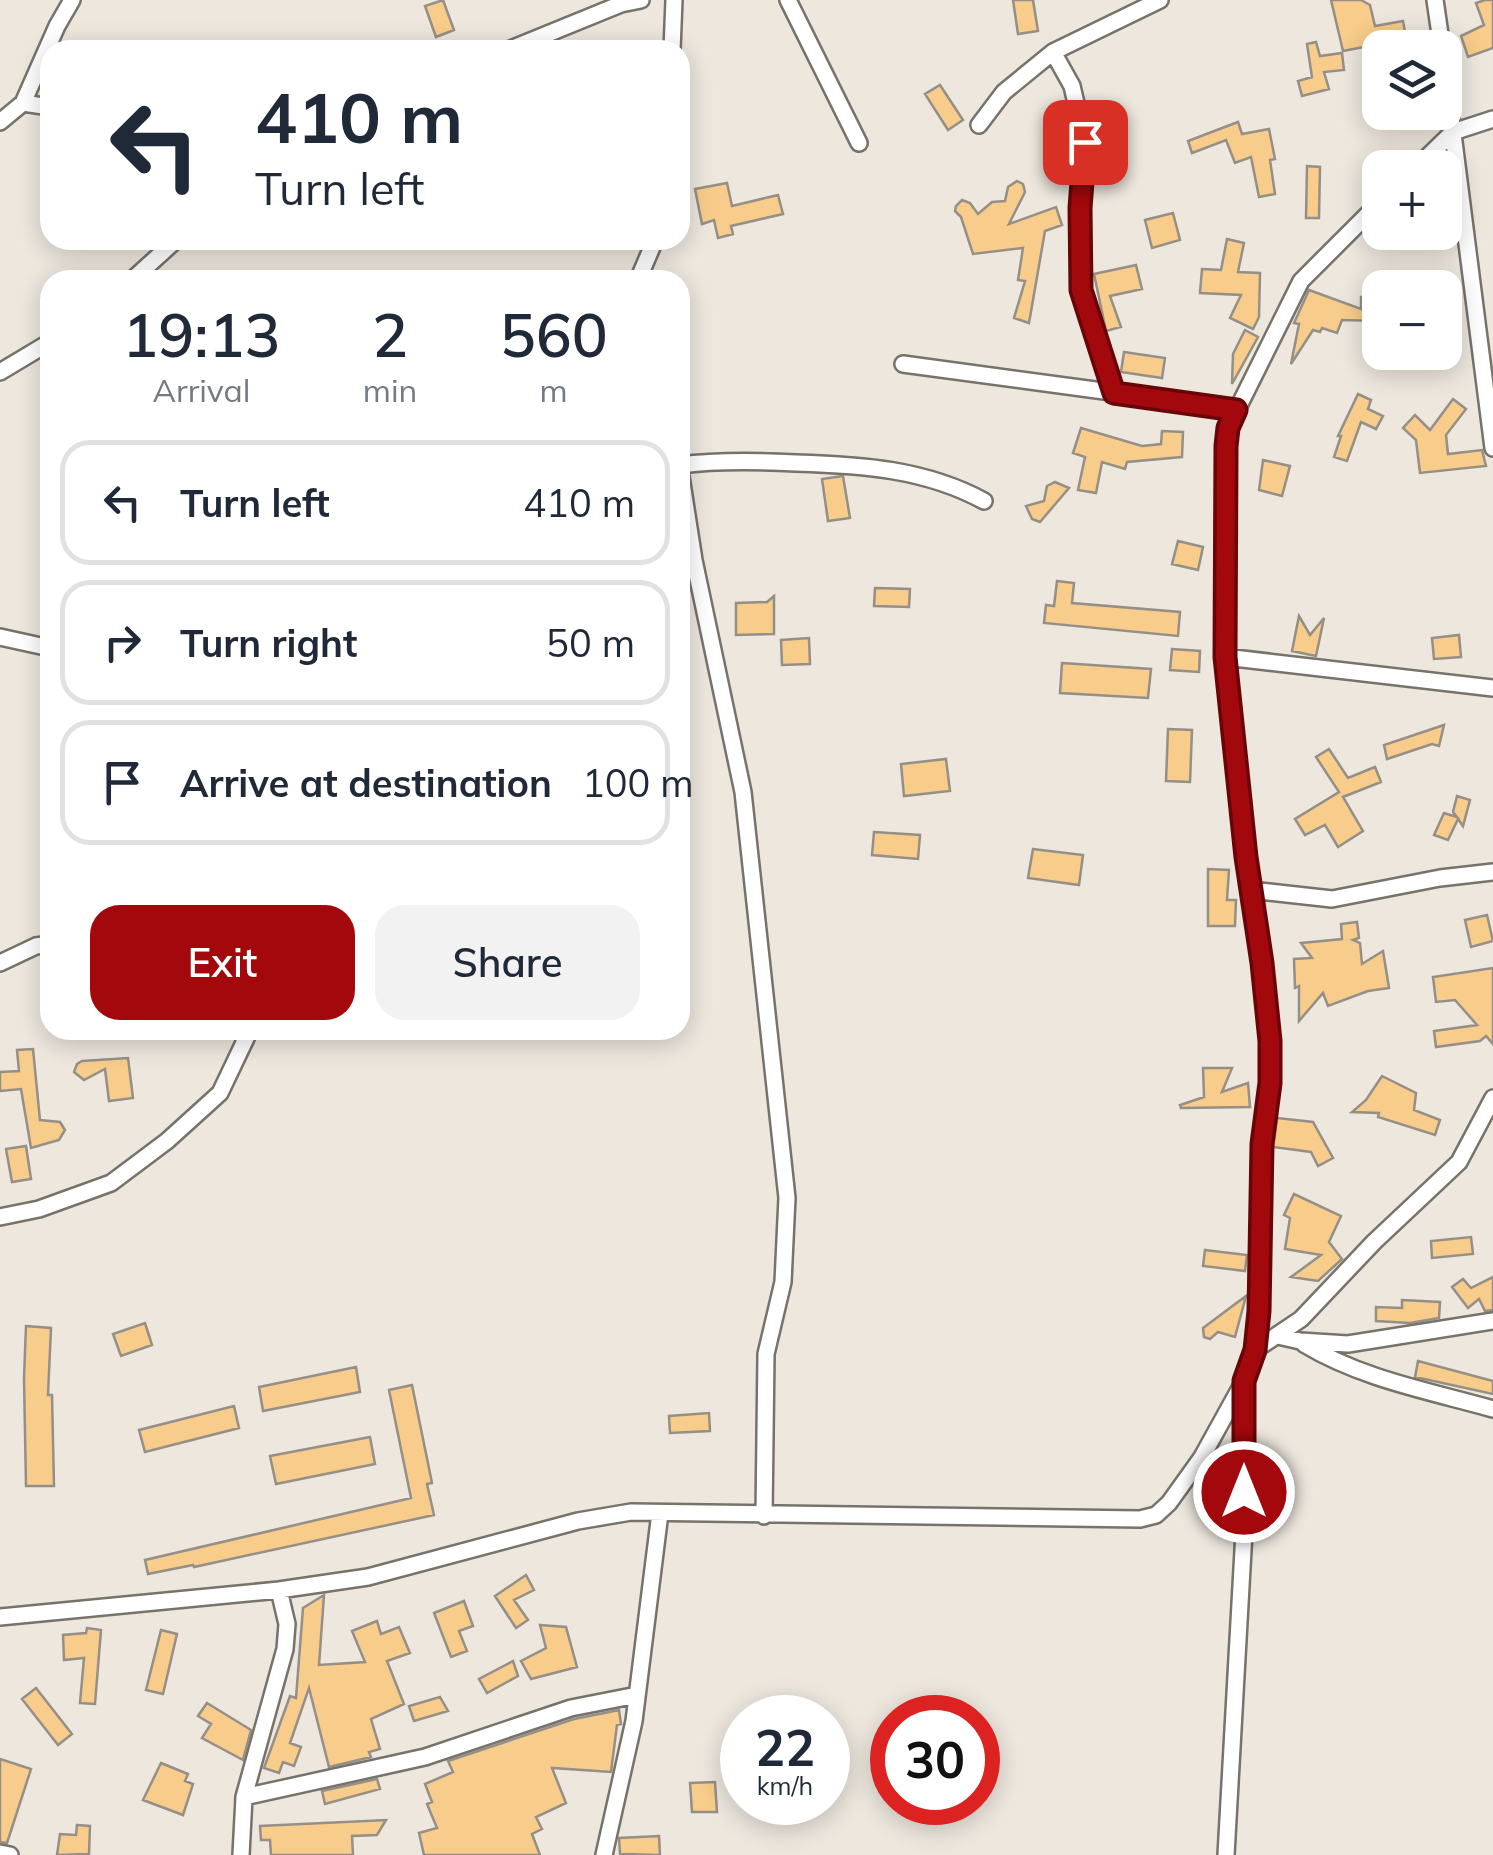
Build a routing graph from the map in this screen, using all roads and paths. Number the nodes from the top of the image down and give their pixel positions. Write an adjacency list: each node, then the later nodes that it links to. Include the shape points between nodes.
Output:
1 (72, 0): 8 (street)
2 (641, 0): 9 (street)
3 (674, 0): 10 (street)
4 (788, 0): 19 (street)
5 (1160, 0): 11 (street)
6 (1435, 0): 7 (street)
7 (1439, 30)
8 (51, 40)
9 (532, 40)
10 (672, 40)
11 (1053, 52): 17 (street, via 1004,92); 27 (street, via 1072,86 1085,142 1081,290)
12 (40, 64): 13 (street)
13 (23, 103): 14 (street); 16 (street)
14 (40, 106)
15 (1493, 120): 18 (street)
16 (0, 122)
17 (980, 125)
18 (1453, 132): 20 (street); 29 (street)
19 (859, 143)
20 (1434, 150)
21 (1362, 220): 28 (street, via 1301,281)
22 (165, 250): 23 (street)
23 (143, 270)
24 (40, 348): 26 (street)
25 (903, 364): 27 (street)
26 (0, 372)
27 (1114, 393): 28 (street)
28 (1236, 410): 35 (street, via 1226,446)
29 (1493, 448)
30 (690, 466): 31 (street, via 716,460 862,465 953,484)
31 (984, 501)
32 (690, 534): 51 (street, via 742,792 787,1198 784,1282 766,1354)
33 (0, 637): 34 (street)
34 (40, 646)
35 (1225, 657): 36 (street); 38 (street)
36 (1493, 688)
37 (1493, 872): 38 (street, via 1332,899)
38 (1251, 890): 47 (street, via 1270,1055)
39 (40, 945): 40 (street)
40 (0, 964)
41 (245, 1040): 43 (street, via 220,1093 111,1184)
42 (1493, 1098): 45 (street, via 1459,1162)
43 (0, 1217)
44 (1493, 1322): 46 (street, via 1348,1344)
45 (1278, 1336): 46 (street); 47 (street)
46 (1300, 1341): 49 (street, via 1336,1364)
47 (1255, 1350): 48 (street)
48 (1244, 1381): 51 (street, via 1186,1481 1156,1514 1140,1520); 60 (street, via 1244,1532)
49 (1493, 1410)
50 (660, 1513): 51 (street); 52 (street, via 578,1521 368,1578); 54 (street)
51 (764, 1516)
52 (279, 1590): 53 (street); 55 (street, via 285,1649)
53 (0, 1617)
54 (637, 1695): 55 (street, via 571,1708 425,1758); 59 (street)
55 (244, 1797): 58 (street)
56 (0, 1853): 57 (street)
57 (10, 1855)
58 (240, 1855)
59 (604, 1855)
60 (1226, 1855)

